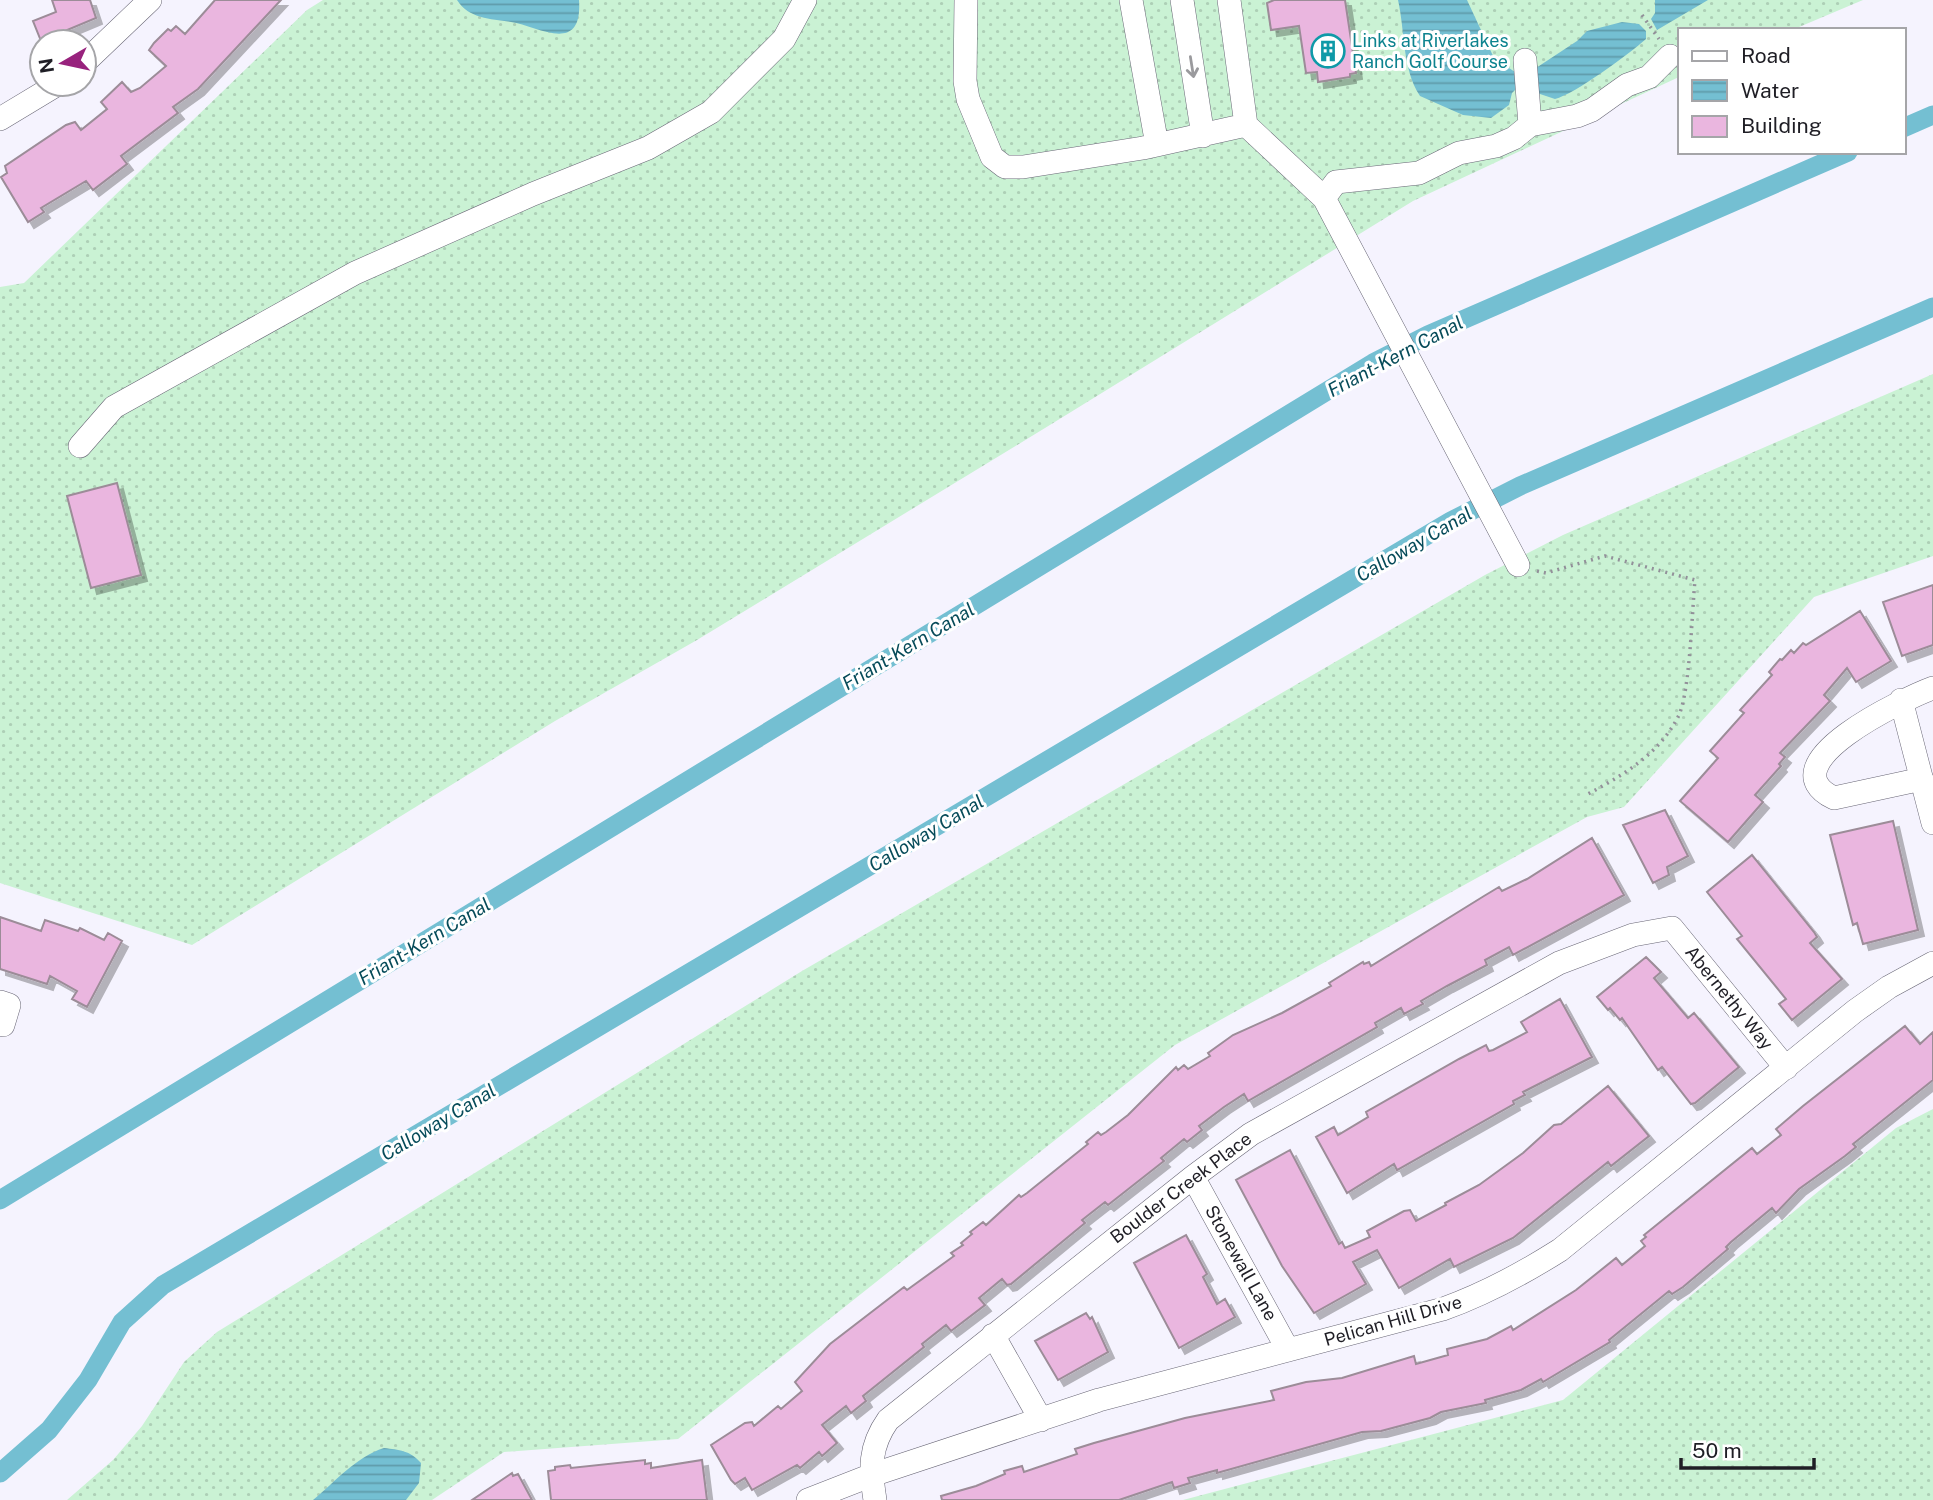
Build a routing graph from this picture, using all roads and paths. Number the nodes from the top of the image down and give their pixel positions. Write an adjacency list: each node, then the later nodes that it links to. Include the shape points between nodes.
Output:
1 (150, 0): 8 (street)
2 (805, 0): 18 (street, via 784,39 711,112 648,148 355,274 114,407)
3 (966, 0): 16 (street, via 968,99 992,157 1005,167)
4 (1131, 0): 16 (street)
5 (1182, 0): 15 (street, one-way to 15)
6 (1230, 0): 13 (street)
7 (1642, 15): 9 (path)
8 (98, 50)
9 (1671, 56): 14 (street, via 1649,77 1627,85 1592,110)
10 (1525, 60): 14 (street)
11 (35, 98): 12 (street)
12 (0, 119)
13 (1247, 125): 15 (street); 17 (street)
14 (1530, 125): 17 (street, via 1496,146 1459,153 1419,173 1336,182)
15 (1203, 136): 16 (street)
16 (1157, 145)
17 (1324, 198): 19 (street)
18 (80, 446)
19 (1518, 565): 23 (path, via 1546,573 1605,556 1695,580 1679,714 1654,750 1636,766)
20 (1933, 688): 21 (street)
21 (1901, 700): 22 (street); 22 (street, via 1847,734 1824,755 1815,776 1825,793 1834,798)
22 (1922, 779): 24 (street)
23 (1586, 795)
24 (1933, 823)
25 (1672, 928): 27 (street, Abernethy Way); 28 (street, Boulder Creek Place, via 1620,939 1559,963 1251,1134)
26 (1933, 963): 27 (street, Pelican Hill Drive, via 1889,988)
27 (1786, 1068): 30 (street, Pelican Hill Drive, via 1560,1250 1516,1278 1443,1309)
28 (1193, 1177): 29 (street, Boulder Creek Place); 30 (street, Stonewall Lane)
29 (993, 1335): 31 (street); 32 (street, Boulder Creek Place, via 888,1420 872,1451)
30 (1288, 1350): 31 (street, Pelican Hill Drive)
31 (1041, 1420): 32 (street, Pelican Hill Drive)
32 (872, 1475): 33 (street, Pelican Hill Drive); 34 (street, Boulder Creek Place)
33 (808, 1500)
34 (876, 1500)

